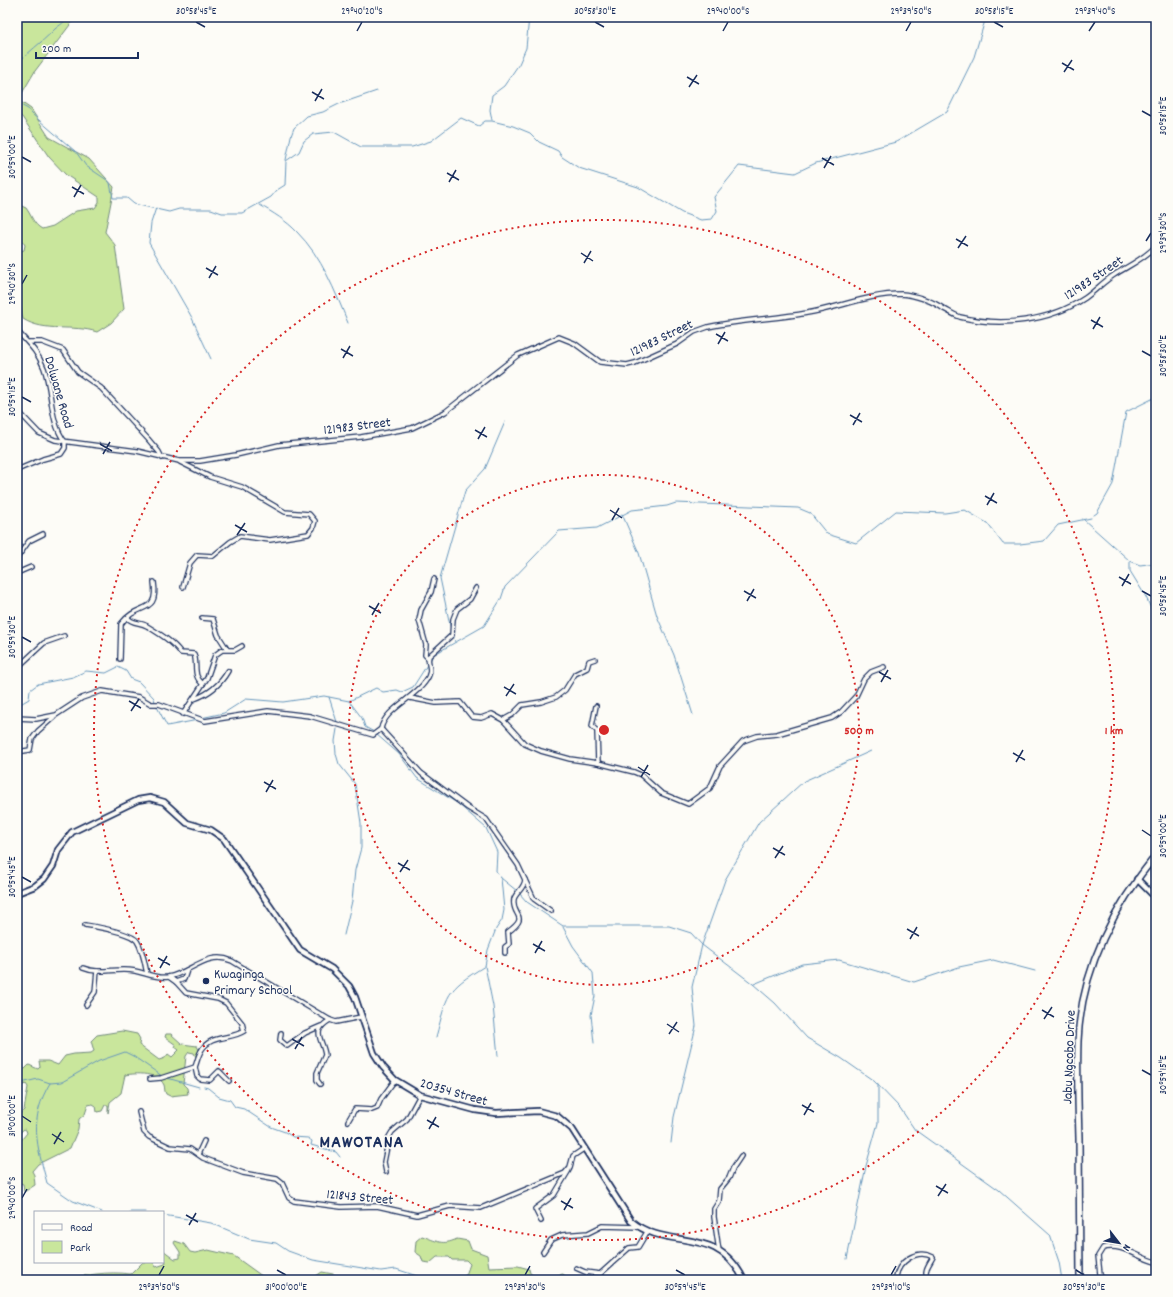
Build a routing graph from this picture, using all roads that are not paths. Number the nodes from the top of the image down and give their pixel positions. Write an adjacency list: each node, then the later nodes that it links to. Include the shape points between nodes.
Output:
1 (1156, 246): 7 (street, 121983 Street, via 1146,256 1078,302 1034,318 1006,322 980,321 953,315 920,298 904,294 895,295 806,314 708,327 635,364 626,365 600,362 574,343 559,337 518,355 445,412 412,428 279,446 206,460)
2 (17, 331): 3 (street, Dolwane Road)
3 (29, 342): 5 (street, Dolwane Road, via 45,369 56,427); 6 (street, via 42,342 63,350 78,372 101,388)
4 (17, 410): 5 (street, 121983 Street, via 39,433)
5 (65, 442): 6 (street, 121983 Street, via 137,451); 8 (street, via 61,454)
6 (162, 458): 7 (street, 121983 Street)
7 (179, 461): 15 (street, via 210,477 242,487 285,512 309,514 315,521 308,534 270,540 240,536 213,556 197,555 190,563)
8 (17, 470)
9 (43, 534): 10 (street, via 29,541)
10 (17, 558)
11 (31, 567): 12 (street)
12 (17, 572)
13 (434, 579): 24 (street, via 419,620 426,645 425,655)
14 (154, 582): 17 (street, via 156,598)
15 (183, 587)
16 (476, 588): 24 (street, via 470,599 457,609 453,619 452,635 431,652)
17 (128, 618): 22 (street, via 121,627); 28 (street, via 147,626 172,642 181,653 194,654 195,672)
18 (202, 618): 21 (street, via 214,619 218,635)
19 (64, 636): 26 (street, via 44,642)
20 (242, 646): 21 (street, via 235,650)
21 (227, 649): 28 (street, via 215,655 210,673)
22 (120, 659)
23 (595, 659): 35 (street, via 588,662 587,668 577,672 563,692 556,697 522,705)
24 (429, 662): 29 (street, via 429,674)
25 (884, 667): 38 (street, via 871,672 864,679 856,696 832,718 743,741 720,766 710,788 688,804 661,793 637,773)
26 (17, 668)
27 (228, 671): 30 (street, via 216,687)
28 (203, 684): 30 (street)
29 (410, 698): 35 (street, via 436,703 458,702 465,706 472,717 482,718 492,714); 36 (street, via 384,719)
30 (194, 700): 32 (street)
31 (596, 706): 38 (street, via 592,726 597,732)
32 (183, 714): 33 (street, via 159,704 151,704 139,697 102,691 82,698); 36 (street, via 200,719 268,711 310,716 362,733 375,734)
33 (56, 715): 34 (street); 37 (street, via 32,739 30,750)
34 (17, 718)
35 (503, 720): 38 (street, via 517,737 533,748 550,755)
36 (380, 729): 40 (street, via 421,774 486,819)
37 (17, 752)
38 (598, 763)
39 (1154, 857): 41 (main road, Jabu Ngcobo Drive); 43 (street)
40 (525, 879): 45 (street, via 537,902); 47 (street, via 524,885 514,898 519,921 508,932 509,944 505,947)
41 (1137, 879): 44 (street); 85 (main road, Jabu Ngcobo Drive, via 1118,908 1101,942 1086,988 1081,1018 1078,1041)
42 (17, 893): 55 (street, 20354 Street, via 35,886 44,879 62,843 75,830 134,801 147,798 158,800 168,805 187,823 213,831 224,839 298,948 307,956 332,968 346,982 355,997)
43 (1156, 893)
44 (1156, 898)
45 (551, 911)
46 (85, 925): 51 (street, via 116,931 136,939)
47 (505, 953)
48 (83, 968): 50 (street)
49 (187, 970): 52 (street); 53 (street, via 184,979); 56 (street, via 207,959 229,959)
50 (97, 971): 51 (street, via 124,969); 54 (street, via 95,992)
51 (147, 974): 52 (street)
52 (169, 977): 53 (street)
53 (176, 982): 59 (street, via 186,993 226,1003 244,1028 243,1032 216,1038 208,1043 201,1050)
54 (86, 1006)
55 (361, 1017): 56 (street, via 336,1022); 61 (street, 20354 Street, via 376,1057)
56 (330, 1020): 57 (street)
57 (324, 1024): 58 (street, via 304,1033 288,1046 280,1040); 63 (street, via 319,1035 325,1056 316,1076)
58 (281, 1033)
59 (195, 1067): 60 (street, via 159,1079); 62 (street, via 200,1079 210,1080 219,1072)
60 (150, 1079)
61 (395, 1080): 64 (street, 20354 Street); 66 (street, via 377,1108 355,1109)
62 (229, 1081)
63 (320, 1084)
64 (420, 1094): 68 (street, 20354 Street, via 479,1112 550,1113 567,1123); 72 (street, via 407,1119 390,1134 384,1162)
65 (139, 1112): 69 (street, 121843 Street, via 146,1134 167,1146 190,1149)
66 (348, 1121)
67 (204, 1141): 69 (street)
68 (585, 1148): 71 (street, via 573,1156); 74 (street, 20354 Street, via 625,1213)
69 (198, 1156): 71 (street, 121843 Street, via 242,1173 277,1179 282,1183 289,1198 295,1202 341,1207 377,1206 417,1215 450,1206 486,1206 515,1192 543,1183)
70 (741, 1156): 76 (street, via 720,1189 719,1201 714,1210)
71 (569, 1169): 73 (street, via 554,1195 535,1209)
72 (386, 1172)
73 (541, 1221)
74 (639, 1227): 75 (street, 20354 Street); 77 (street, via 602,1226 588,1233 562,1235 550,1240)
75 (647, 1232): 76 (street, 20354 Street, via 694,1240); 79 (street, via 638,1247 629,1248 600,1274)
76 (719, 1251): 81 (street, 20354 Street, via 732,1263)
77 (543, 1252)
78 (1156, 1262): 86 (street, via 1123,1248 1103,1248 1098,1256 1100,1274)
79 (576, 1268)
80 (926, 1279): 84 (street, via 926,1271 933,1257 919,1254 906,1259 897,1271)
81 (744, 1280)
82 (750, 1280): 83 (street)
83 (772, 1280)
84 (896, 1280)
85 (1080, 1280)
86 (1104, 1280)

